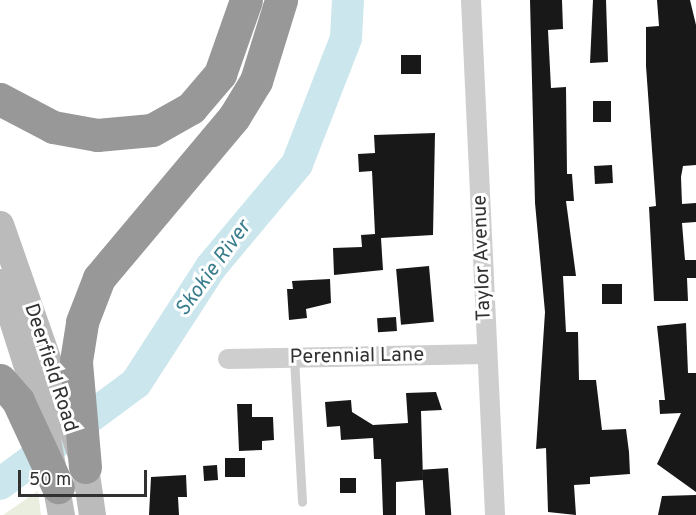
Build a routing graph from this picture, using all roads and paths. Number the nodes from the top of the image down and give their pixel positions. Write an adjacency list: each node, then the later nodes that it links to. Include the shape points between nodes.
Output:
1 (246, 0): 4 (highway, via 220,74 191,108 152,130 86,133 53,127)
2 (281, 0): 11 (highway, via 256,81 234,117 99,278)
3 (471, 0): 7 (street, Taylor Avenue)
4 (0, 99)
5 (0, 224): 11 (main road, Deerfield Road)
6 (0, 282): 11 (main road, Deerfield Road)
7 (487, 354): 8 (street, Perennial Lane); 16 (street, Taylor Avenue)
8 (294, 358): 9 (street, Perennial Lane); 14 (lane)
9 (228, 359)
10 (0, 380): 11 (highway)
11 (55, 414): 12 (highway); 13 (highway)
12 (85, 467): 15 (main road)
13 (60, 501)
14 (302, 502)
15 (92, 515)
16 (495, 515)

